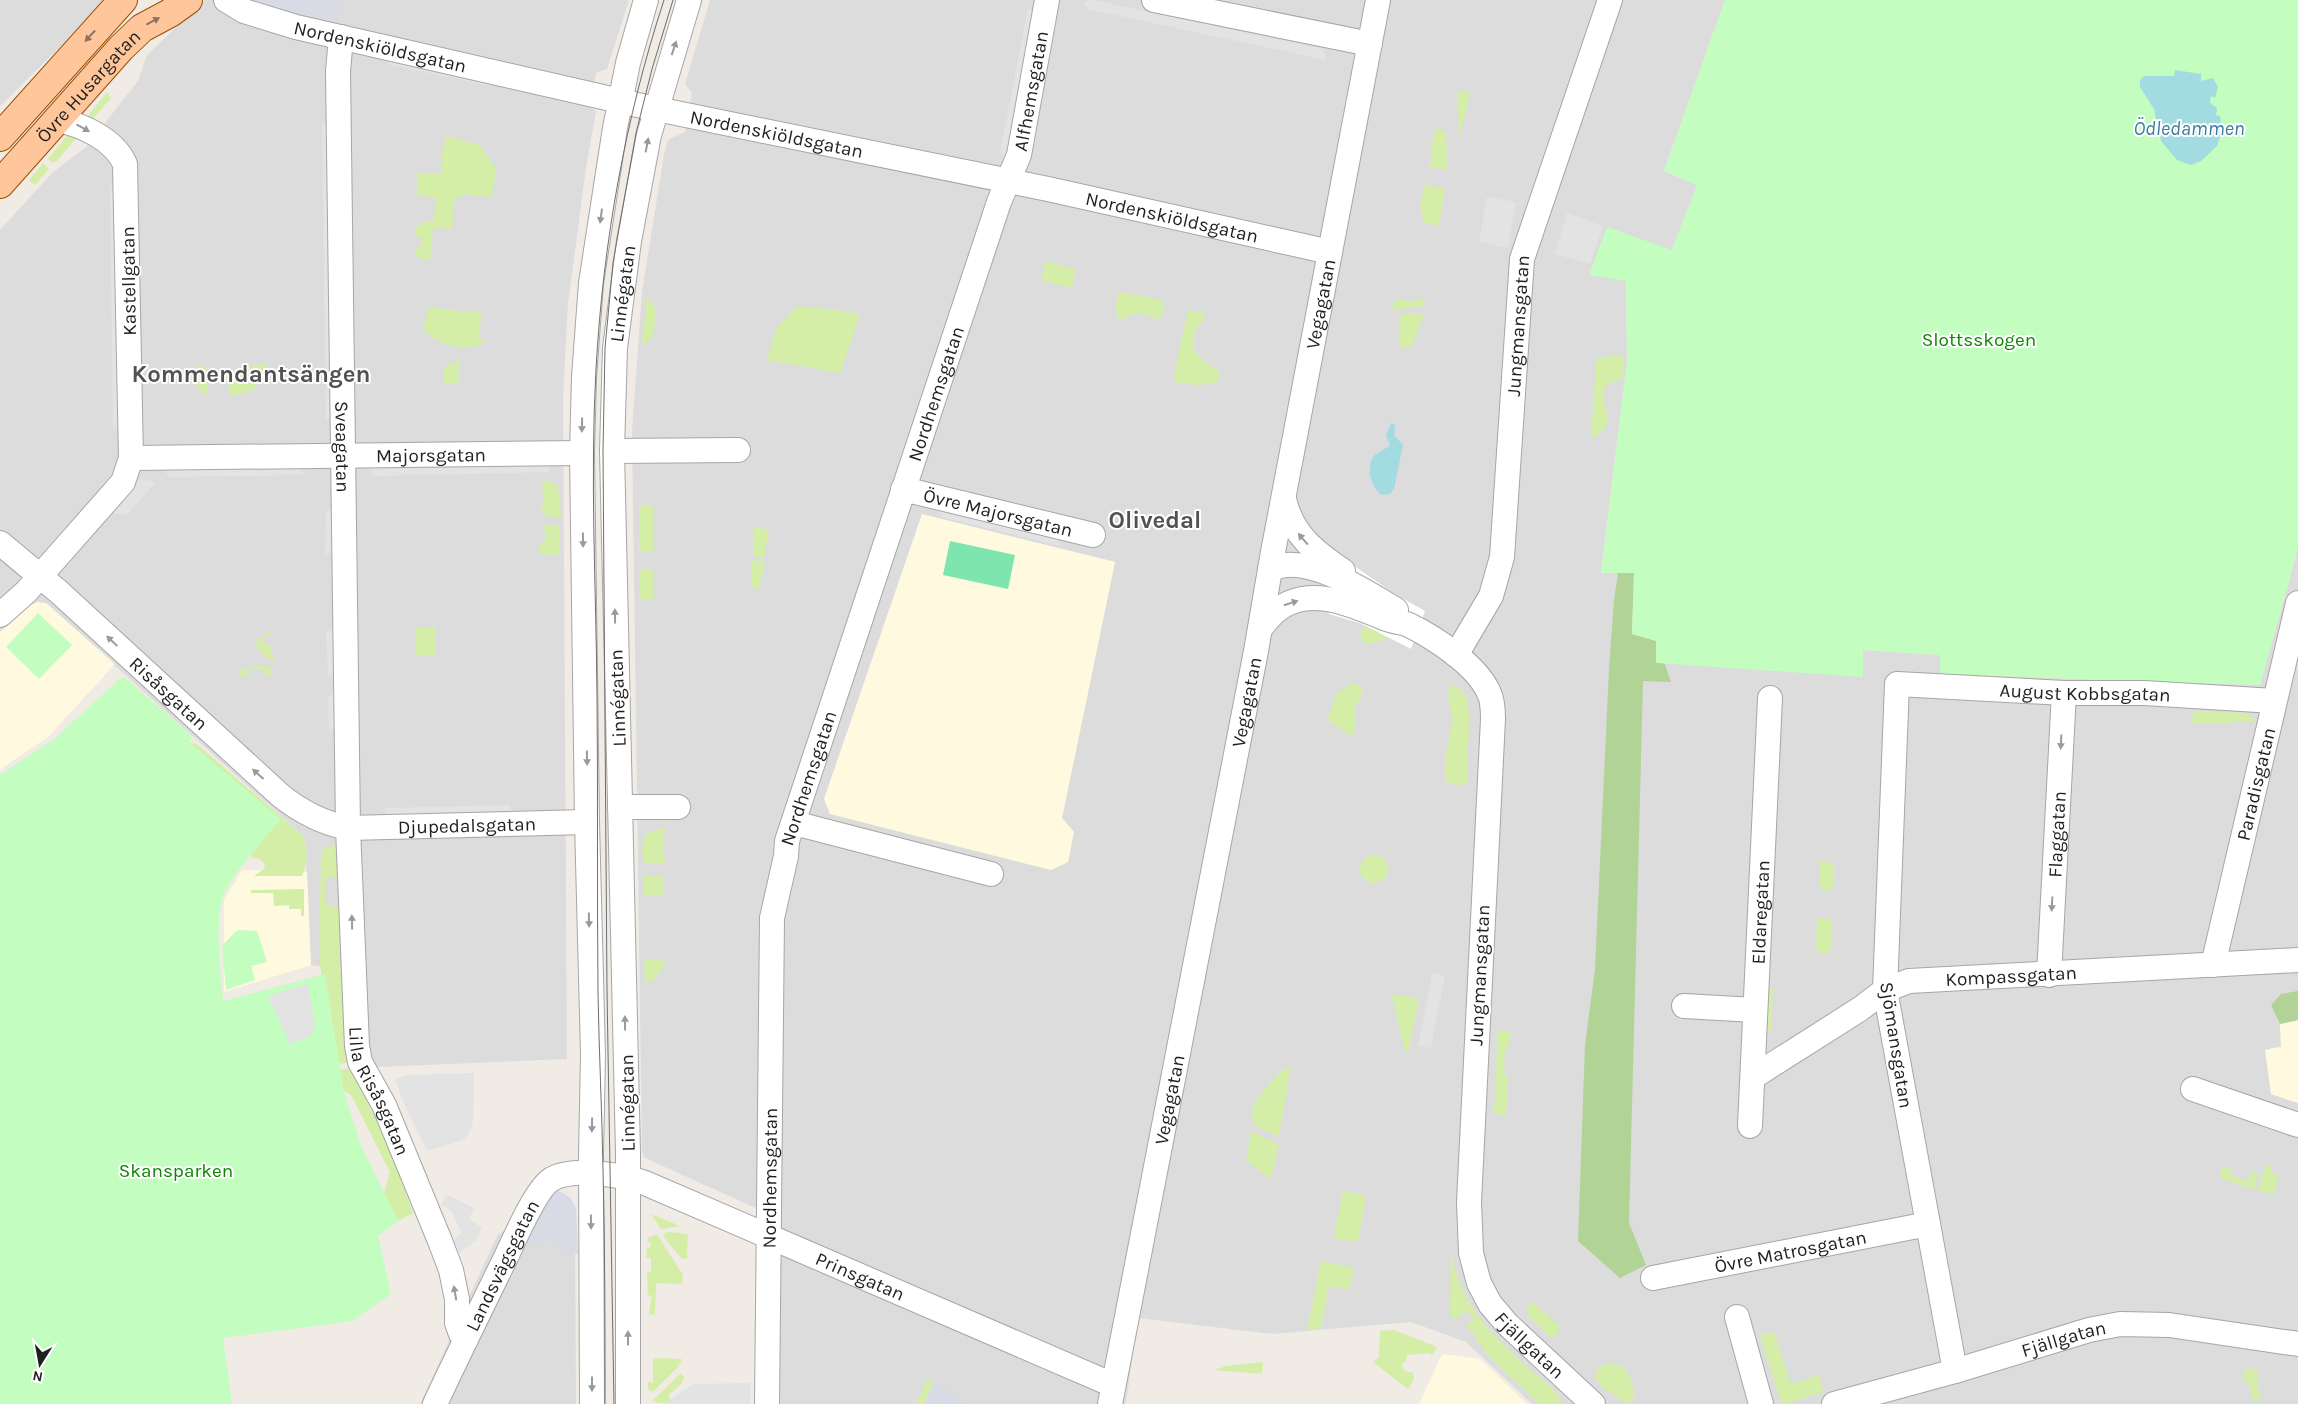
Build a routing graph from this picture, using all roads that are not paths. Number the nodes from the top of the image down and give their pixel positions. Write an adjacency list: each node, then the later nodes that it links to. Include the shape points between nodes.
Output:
1 (123, 0): 15 (main road, Övre Husargatan, one-way to 15)
2 (188, 0): 14 (main road, Övre Husargatan, one-way to 2, via 142,28)
3 (226, 0): 10 (street, Nordenskiöldsgatan, via 256,16)
4 (646, 0): 12 (street, Linnégatan)
5 (689, 0): 13 (street, Linnégatan, one-way to 5)
6 (1047, 0): 16 (street, Alfhemsgatan, via 1018,156)
7 (1154, 0): 11 (street)
8 (1378, 0): 11 (street, Vegagatan)
9 (1610, 0): 35 (street, Jungmansgatan, via 1522,259 1502,557 1491,596)
10 (341, 37): 12 (street, Nordenskiöldsgatan); 22 (street, Sveagatan, via 338,71)
11 (1370, 44): 18 (street, Vegagatan)
12 (620, 101): 13 (street, Nordenskiöldsgatan); 21 (street, Linnégatan, one-way to 21, via 591,283)
13 (656, 109): 16 (street, Nordenskiöldsgatan); 20 (street, Linnégatan, one-way to 13, via 616,348 624,275 644,158)
14 (56, 119): 17 (main road, Övre Husargatan); 23 (street, Kastellgatan, one-way to 23, via 75,124 108,142 126,164)
15 (0, 137)
16 (1009, 180): 18 (street, Nordenskiöldsgatan); 24 (street, Nordhemsgatan)
17 (0, 184)
18 (1330, 252): 25 (street, Vegagatan)
19 (738, 450): 20 (street)
20 (612, 451): 41 (street, Linnégatan, one-way to 20)
21 (582, 453): 22 (street, Majorsgatan); 42 (street, Linnégatan, one-way to 42)
22 (343, 455): 23 (street, Majorsgatan); 44 (street, Sveagatan)
23 (131, 458): 29 (street, Kastellgatan, via 123,482)
24 (903, 489): 26 (street, Övre Majorsgatan); 43 (street, Nordhemsgatan)
25 (1284, 498): 28 (street, Vegagatan); 30 (street, one-way to 25, via 1318,554 1299,535)
26 (1093, 535)
27 (0, 543): 29 (street, Risåsgatan)
28 (1273, 565): 30 (street, via 1300,566); 34 (street, Vegagatan)
29 (38, 577): 33 (street, Kastellgatan); 44 (street, Risåsgatan, one-way to 29, via 331,825 294,806 59,592)
30 (1335, 585): 31 (street); 31 (street, via 1358,581); 34 (street, one-way to 30, via 1271,614 1285,605 1313,598)
31 (1363, 600): 35 (street, Jungmansgatan, via 1397,610 1416,629)
32 (2298, 603): 39 (street, Paradisgatan)
33 (0, 615)
34 (1260, 629): 66 (street, Vegagatan)
35 (1456, 655): 61 (street, Jungmansgatan, via 1481,679 1490,694 1493,708 1469,1234 1479,1283)
36 (1897, 684): 37 (street, August Kobbsgatan); 49 (street, Sjömansgatan)
37 (2064, 694): 39 (street, August Kobbsgatan, via 2144,693); 48 (street, Flaggatan, one-way to 48)
38 (1770, 698): 51 (street, Eldaregatan)
39 (2274, 701): 47 (street, Paradisgatan)
40 (678, 806): 41 (street)
41 (620, 807): 57 (street, Linnégatan, one-way to 41)
42 (587, 822): 44 (street, Djupedalsgatan); 56 (street, Linnégatan, one-way to 56)
43 (794, 823): 45 (street); 59 (street, Nordhemsgatan, via 786,841 786,856 772,918)
44 (348, 828): 63 (street, Lilla Risåsgatan, one-way to 44, via 460,1334 457,1323 457,1299 440,1240 384,1105 360,1062)
45 (991, 874)
46 (2298, 960): 47 (street, Kompassgatan)
47 (2213, 965): 48 (street, Kompassgatan)
48 (2049, 975): 49 (street, Kompassgatan, via 1909,981)
49 (1885, 990): 52 (street, Kompassgatan); 58 (street, Sjömansgatan)
50 (1684, 1006): 51 (street)
51 (1755, 1010): 52 (street, Eldaregatan)
52 (1753, 1077): 55 (street, Eldaregatan)
53 (2192, 1089): 54 (street)
54 (2298, 1125)
55 (1750, 1126)
56 (597, 1173): 57 (street, Prinsgatan); 63 (street, Landsvägsgatan, via 556,1177 543,1187); 68 (street, Linnégatan, one-way to 68)
57 (628, 1178): 59 (street, Prinsgatan); 69 (street, Linnégatan, one-way to 57)
58 (1928, 1224): 60 (street, Övre Matrosgatan); 65 (street, Sjömansgatan)
59 (769, 1236): 66 (street, Prinsgatan); 70 (street, Nordhemsgatan)
60 (1653, 1278)
61 (1490, 1304): 71 (street, Fjällgatan)
62 (1737, 1317): 72 (street)
63 (466, 1339): 67 (street, Landsvägsgatan)
64 (2298, 1344): 65 (street, Fjällgatan, via 2169,1325 2125,1324 2089,1330)
65 (1955, 1371): 73 (street, Fjällgatan)
66 (1112, 1394)
67 (435, 1404)
68 (592, 1404)
69 (628, 1404)
70 (767, 1404)
71 (1593, 1404)
72 (1761, 1404)
73 (1834, 1404)

